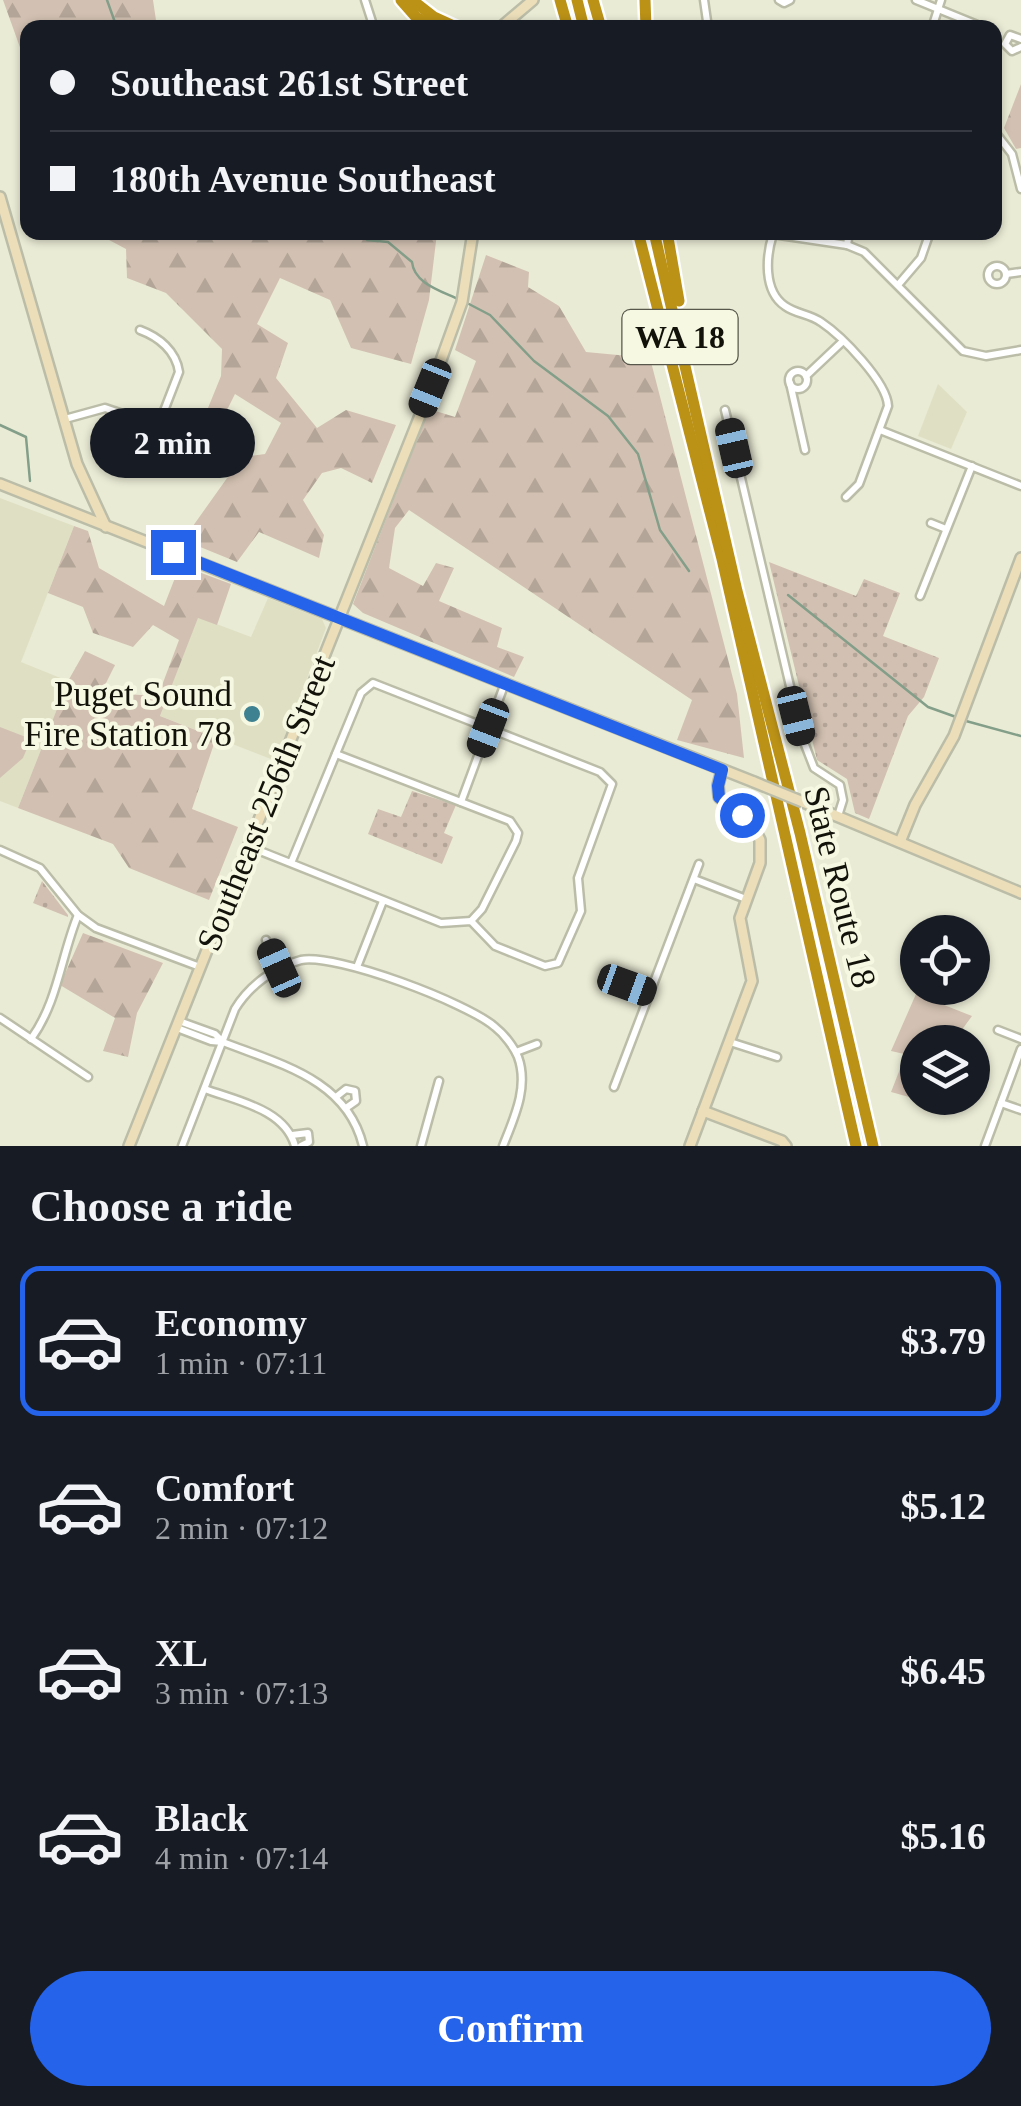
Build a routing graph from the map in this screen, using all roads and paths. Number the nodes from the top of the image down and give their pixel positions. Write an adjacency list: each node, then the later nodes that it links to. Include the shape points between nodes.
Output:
1 (401, 0): 10 (highway)
2 (412, 0): 11 (highway)
3 (532, 0): 9 (street)
4 (779, 0): 5 (street)
5 (790, 0)
6 (916, 0): 8 (street)
7 (941, 0): 8 (street)
8 (938, 9): 14 (street); 15 (street)
9 (520, 11): 12 (street); 13 (street)
10 (421, 20)
11 (441, 20)
12 (509, 20)
13 (515, 20)
14 (935, 20)
15 (966, 20)
16 (1002, 34): 17 (street)
17 (1008, 36): 18 (street); 18 (street, via 1007,49 1014,52)
18 (1021, 43)
19 (1002, 141): 21 (street)
20 (1021, 152): 21 (street)
21 (1012, 154): 22 (street)
22 (1021, 189)
23 (0, 197): 42 (street)
24 (473, 240): 61 (street, Southeast 256th Street, via 450,337)
25 (638, 240): 57 (highway, State Route 18 / WA 18)
26 (656, 240): 45 (highway, State Route 18 / WA 18)
27 (668, 240): 45 (highway)
28 (770, 240): 39 (street, via 766,260 775,296 822,322)
29 (813, 240): 33 (street)
30 (831, 240): 33 (street)
31 (848, 240): 34 (street)
32 (928, 240): 37 (street, via 922,258)
33 (830, 243): 34 (street)
34 (847, 245): 37 (street)
35 (1021, 272): 36 (street)
36 (1006, 274)
37 (898, 284): 40 (street, via 964,351 986,356)
38 (140, 330): 43 (street, via 167,346 179,366)
39 (842, 342): 44 (street, via 887,394); 46 (street, via 802,388 790,384)
40 (1021, 350)
41 (725, 410): 67 (street, via 802,737 810,763 840,786)
42 (64, 420): 43 (street, via 105,408); 51 (street)
43 (158, 426): 48 (street)
44 (880, 430): 47 (street); 52 (street, via 859,484)
45 (704, 443): 57 (highway, State Route 18 / WA 18)
46 (805, 450)
47 (972, 466): 50 (street); 56 (street)
48 (134, 469)
49 (0, 484): 53 (street)
50 (1021, 486)
51 (88, 492): 53 (street); 55 (street)
52 (846, 497)
53 (84, 518): 55 (street)
54 (931, 523): 56 (street)
55 (106, 527): 61 (street)
56 (946, 529): 60 (street)
57 (726, 558): 59 (highway, State Route 18 / WA 18)
58 (1021, 558): 68 (street, via 954,736)
59 (733, 591): 114 (highway, State Route 18 / WA 18); 115 (highway, State Route 18 / WA 18, via 800,833)
60 (920, 596)
61 (340, 616): 62 (street); 69 (street, Southeast 256th Street)
62 (506, 684): 63 (street); 65 (street)
63 (488, 728): 64 (street, via 368,684); 66 (street); 78 (street, via 600,772 613,789 579,873 581,911 554,965 495,946)
64 (336, 754): 66 (street); 71 (street)
65 (722, 770): 67 (street, bridge); 75 (street, via 719,797 752,824 760,840 760,863)
66 (461, 802): 78 (street, via 510,821 518,833)
67 (838, 816): 68 (street)
68 (900, 842): 74 (street)
69 (250, 847): 71 (street); 81 (street, Southeast 256th Street)
70 (0, 850): 77 (street, via 40,868)
71 (291, 862): 76 (street)
72 (699, 864): 73 (street)
73 (694, 879): 75 (street); 84 (street)
74 (1021, 893)
75 (746, 899): 91 (street, via 740,926 752,981)
76 (382, 901): 78 (street, via 441,924); 80 (street)
77 (78, 915): 81 (street); 89 (street)
78 (470, 921)
79 (266, 940): 82 (street)
80 (357, 967): 82 (street, via 311,959); 94 (street, via 472,1012 496,1027)
81 (201, 968): 86 (street, Southeast 256th Street)
82 (279, 968): 90 (street, via 245,994)
83 (604, 977): 84 (street)
84 (650, 993): 98 (street)
85 (0, 1018): 89 (street)
86 (178, 1024): 90 (street); 106 (street, Southeast 256th Street)
87 (998, 1030): 88 (street)
88 (1021, 1038)
89 (31, 1039): 96 (street)
90 (223, 1042): 99 (street); 100 (street, via 312,1077)
91 (730, 1042): 95 (street); 104 (street)
92 (537, 1044): 94 (street)
93 (1021, 1049): 101 (street)
94 (516, 1052): 111 (street, via 520,1095)
95 (778, 1057)
96 (88, 1077)
97 (439, 1081): 110 (street)
98 (614, 1087)
99 (205, 1089): 105 (street, via 268,1112); 107 (street)
100 (336, 1097): 102 (street); 102 (street, via 355,1091 356,1101)
101 (1001, 1103): 103 (street); 116 (street)
102 (346, 1108): 109 (street)
103 (1021, 1110)
104 (703, 1111): 112 (street); 113 (street)
105 (292, 1135): 108 (street); 108 (street, via 308,1133 309,1142)
106 (129, 1146)
107 (182, 1146)
108 (298, 1146)
109 (363, 1146)
110 (421, 1146)
111 (503, 1146)
112 (690, 1146)
113 (786, 1146)
114 (856, 1146)
115 (873, 1146)
116 (986, 1146)

